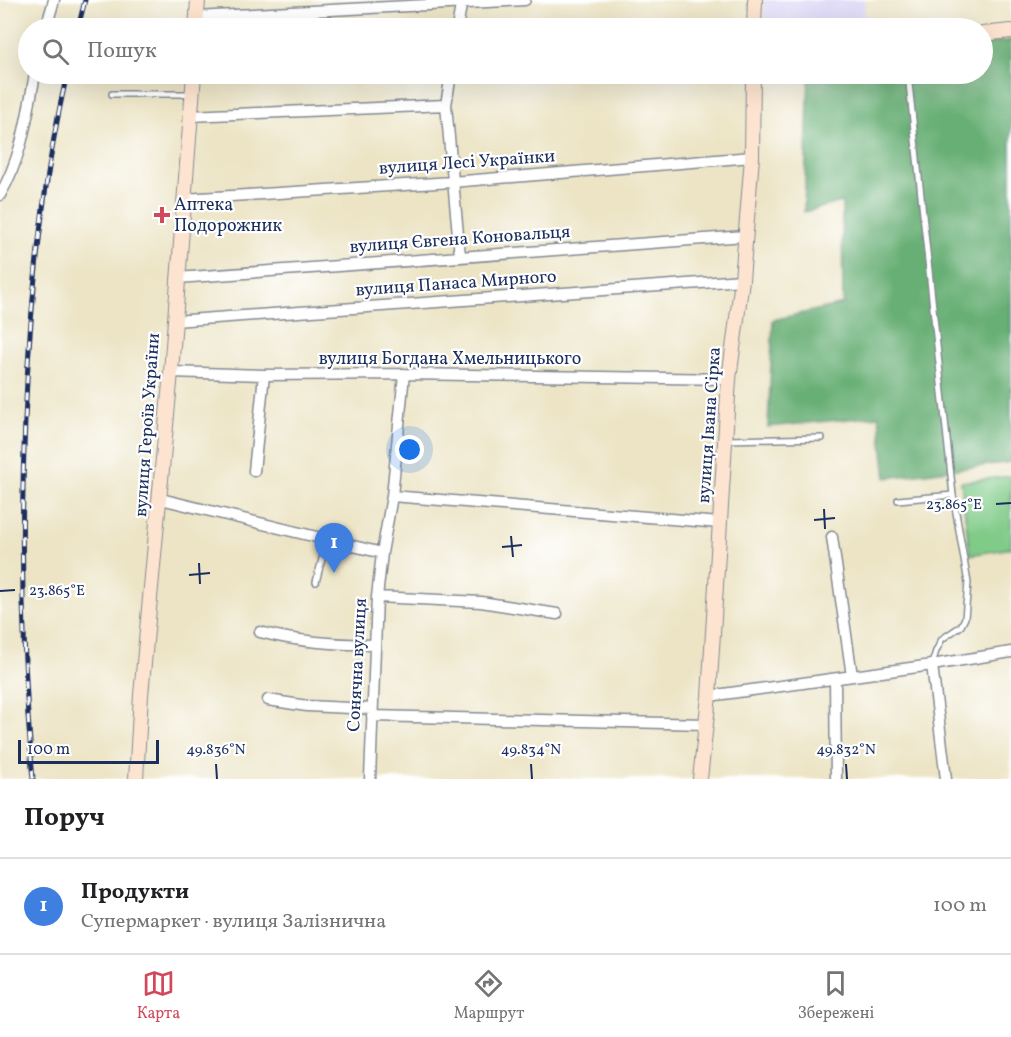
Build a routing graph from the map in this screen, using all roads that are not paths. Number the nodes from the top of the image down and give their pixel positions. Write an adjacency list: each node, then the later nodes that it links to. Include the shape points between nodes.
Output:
1 (54, 0): 6 (street)
2 (198, 0): 7 (street)
3 (525, 0): 5 (street)
4 (755, 0): 10 (street)
5 (462, 1): 8 (street); 9 (street)
6 (49, 18)
7 (196, 18)
8 (256, 18)
9 (459, 18)
10 (754, 18)
11 (1011, 31): 12 (street)
12 (993, 32)
13 (33, 84): 24 (street, via 13,173)
14 (193, 84): 19 (street, вулиця Героїв України)
15 (449, 84): 20 (street)
16 (753, 84): 22 (street, вулиця Івана Сірка)
17 (909, 84): 38 (lane)
18 (112, 94): 19 (lane)
19 (192, 94): 21 (street, вулиця Героїв України)
20 (446, 105): 21 (street); 23 (street)
21 (190, 117): 25 (street, вулиця Героїв України)
22 (752, 157): 23 (street, вулиця Лесі Українки); 26 (street, вулиця Івана Сірка)
23 (452, 182): 25 (street, вулиця Лесі Українки); 27 (street)
24 (0, 195)
25 (184, 200): 28 (street, вулиця Героїв України)
26 (745, 236): 27 (street, вулиця Євгена Коновальця); 29 (street, вулиця Івана Сірка)
27 (459, 256): 28 (street, вулиця Євгена Коновальця)
28 (177, 278): 30 (street, вулиця Героїв України)
29 (742, 279): 30 (street, вулиця Панаса Мирного); 34 (street, вулиця Івана Сірка)
30 (174, 321): 31 (street, вулиця Героїв України)
31 (171, 372): 33 (street, вулиця Богдана Хмельницького); 40 (street, вулиця Героїв України)
32 (404, 374): 33 (street, вулиця Богдана Хмельницького); 34 (street, вулиця Богдана Хмельницького); 39 (street, Сонячна вулиця)
33 (264, 375): 37 (street)
34 (729, 379): 36 (street, вулиця Івана Сірка)
35 (822, 438): 36 (lane)
36 (726, 440): 42 (street, вулиця Івана Сірка)
37 (254, 471)
38 (953, 495): 41 (lane); 52 (lane, via 966,565 967,604 961,626 942,639)
39 (392, 496): 42 (street); 45 (street, Сонячна вулиця)
40 (161, 499): 44 (street); 59 (street, вулиця Героїв України)
41 (898, 500)
42 (720, 523): 55 (street, вулиця Івана Сірка)
43 (832, 537): 53 (street)
44 (327, 540): 45 (street); 46 (lane)
45 (382, 553): 47 (street, Сонячна вулиця)
46 (316, 582)
47 (377, 597): 48 (street, via 480,602); 50 (street, Сонячна вулиця)
48 (556, 614)
49 (260, 632): 50 (street, via 286,639)
50 (374, 645): 57 (street, Сонячна вулиця)
51 (1011, 652): 52 (street)
52 (932, 665): 53 (street); 63 (street)
53 (852, 676): 54 (street)
54 (835, 680): 55 (street); 62 (street)
55 (709, 696): 58 (street, вулиця Івана Сірка)
56 (268, 700): 57 (street)
57 (372, 712): 58 (street); 60 (street, Сонячна вулиця)
58 (705, 724): 61 (street, вулиця Івана Сірка)
59 (136, 779)
60 (370, 779)
61 (700, 779)
62 (836, 779)
63 (946, 779)

